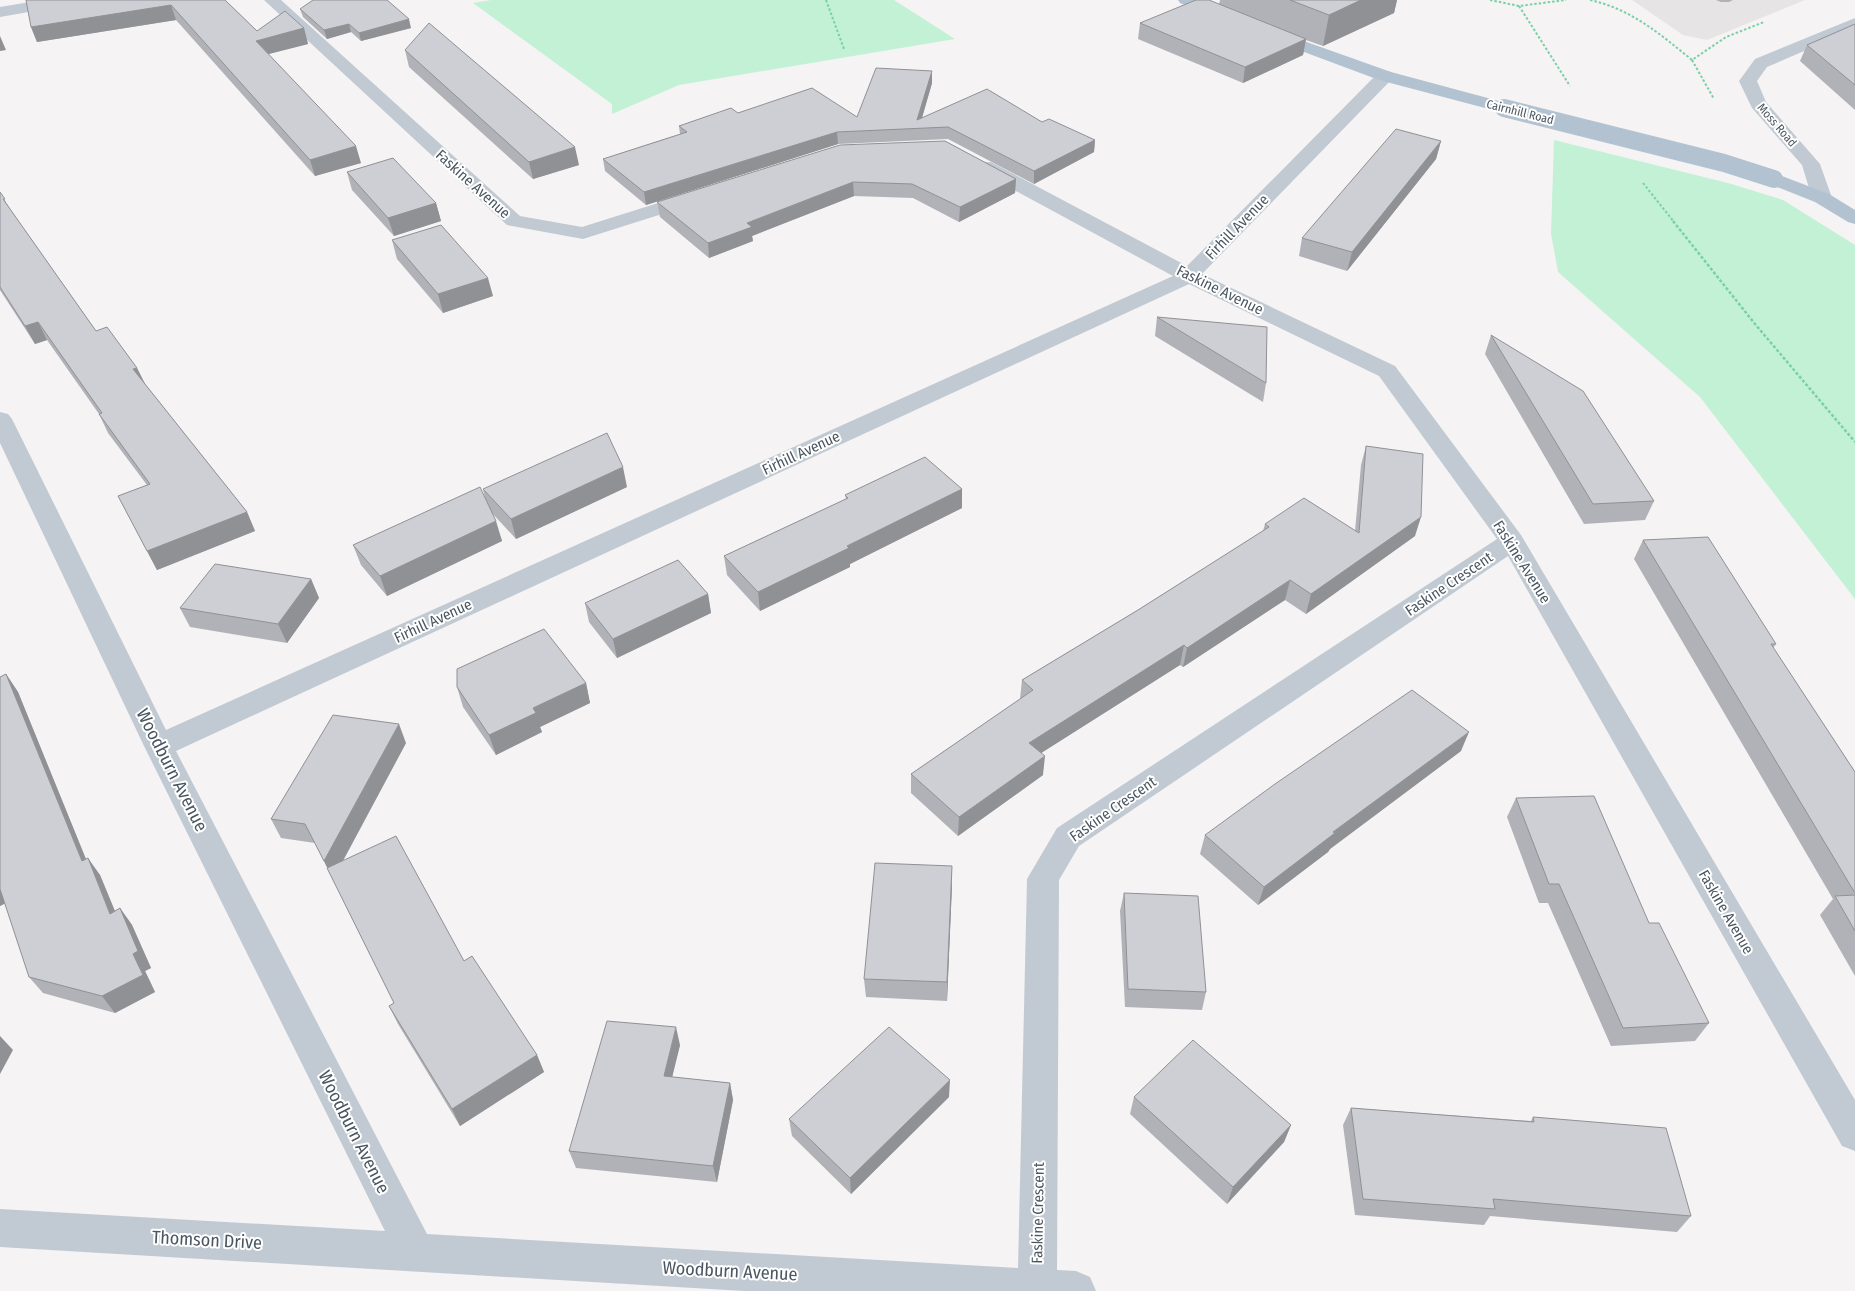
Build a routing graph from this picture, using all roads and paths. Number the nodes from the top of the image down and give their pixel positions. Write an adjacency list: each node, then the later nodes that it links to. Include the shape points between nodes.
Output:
1 (69, 0): 9 (street)
2 (272, 0): 19 (street, Faskine Avenue, via 514,220 583,233)
3 (826, 0): 14 (path)
4 (1186, 0): 11 (main road)
5 (1490, 0): 8 (path)
6 (1566, 0): 8 (path)
7 (1590, 0): 10 (path, via 1634,14 1692,60 1726,36)
8 (1519, 6): 16 (path)
9 (0, 12)
10 (1771, 19)
11 (1238, 22)
12 (1855, 23): 20 (street, Moss Road, via 1761,63 1748,81 1758,104 1811,164)
13 (1256, 29): 15 (main road, Cairnhill Road)
14 (844, 49)
15 (1385, 76): 20 (main road, Cairnhill Road, bridge, via 1724,163); 22 (street, Firhill Avenue)
16 (1570, 86)
17 (965, 156): 22 (street, Faskine Avenue)
18 (1640, 180): 24 (path)
19 (715, 191)
20 (1822, 198): 21 (main road, Cairnhill Road)
21 (1855, 218)
22 (1189, 276): 25 (street, Faskine Avenue, via 1387,371); 26 (street, Firhill Avenue)
23 (0, 419): 26 (street, Woodburn Avenue)
24 (1855, 442)
25 (1512, 541): 27 (street, Faskine Avenue); 31 (street, Faskine Crescent, via 1068,837 1043,879)
26 (159, 746): 29 (street, Woodburn Avenue)
27 (1855, 1134)
28 (0, 1228): 29 (street, Thomson Drive)
29 (415, 1252): 30 (street, Woodburn Avenue)
30 (668, 1280): 31 (street, Woodburn Avenue)
31 (1037, 1288): 32 (street, Woodburn Avenue)
32 (1076, 1291)

